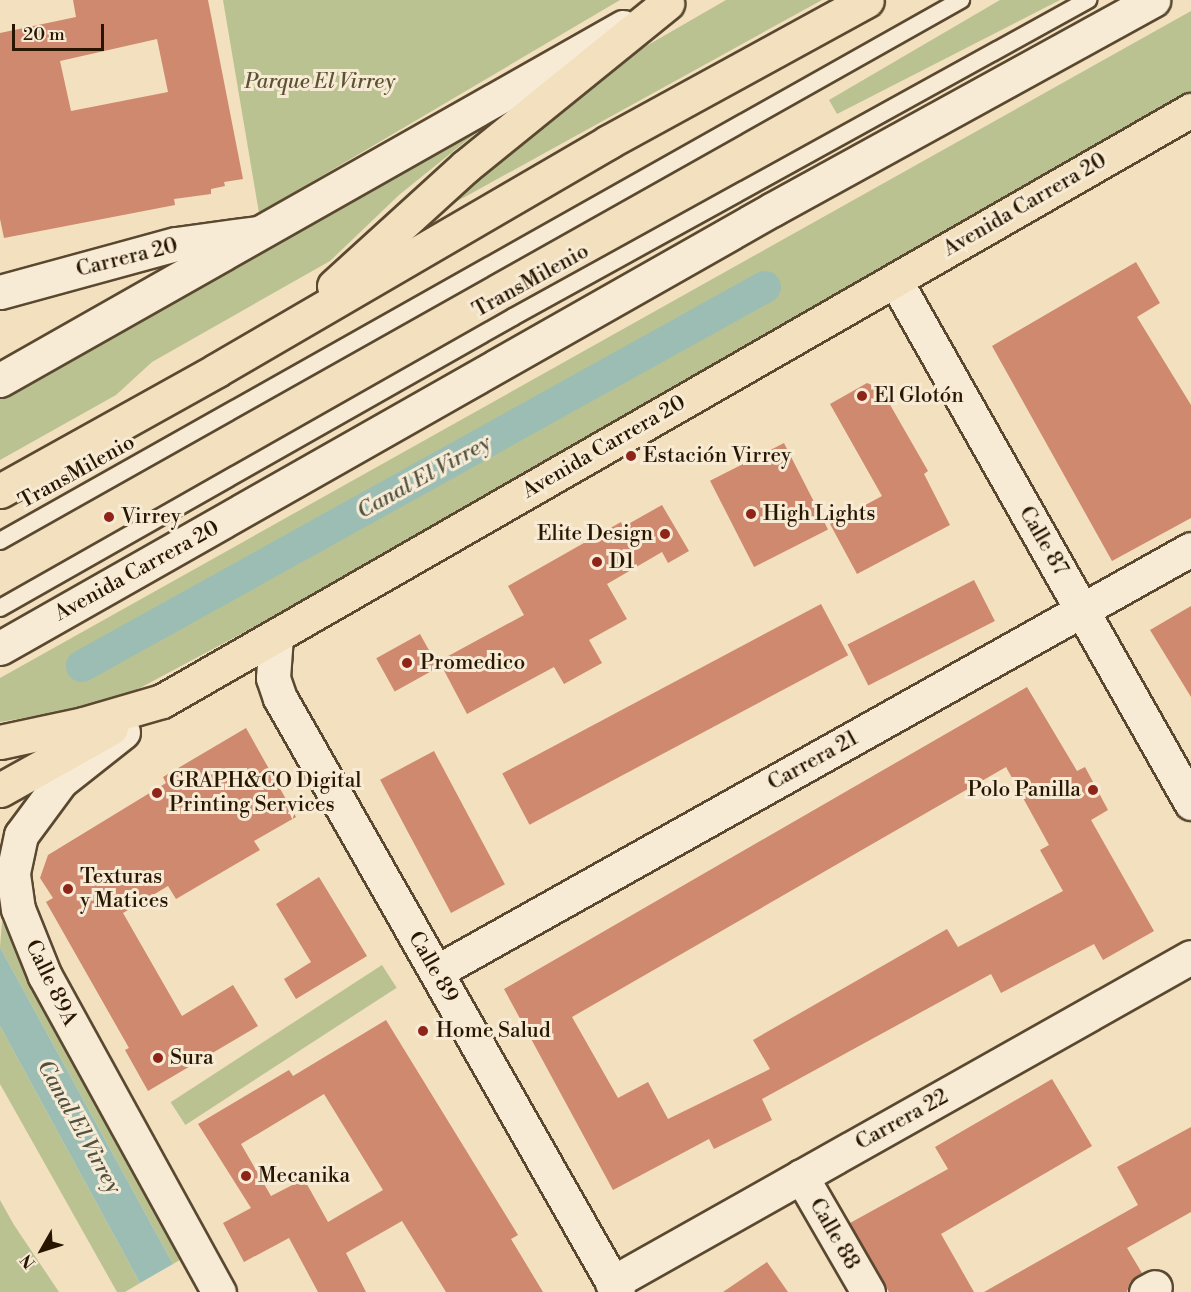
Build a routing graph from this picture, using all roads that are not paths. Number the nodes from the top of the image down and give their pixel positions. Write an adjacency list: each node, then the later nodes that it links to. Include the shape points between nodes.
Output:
1 (867, 0): 10 (highway, via 608,142)
2 (961, 0): 13 (lane, TransMilenio)
3 (1088, 0): 15 (lane, TransMilenio, via 513,317)
4 (1153, 0): 18 (street, Avenida Carrera 20, via 773,209)
5 (670, 1): 7 (street); 10 (highway, via 466,166)
6 (1191, 110): 8 (highway, Avenida Carrera 20)
7 (257, 234): 9 (street, Carrera 20, via 176,244); 11 (street)
8 (895, 280): 16 (street, Calle 87); 17 (highway, Avenida Carrera 20)
9 (0, 292)
10 (286, 330): 12 (highway)
11 (0, 380)
12 (0, 491)
13 (0, 541)
14 (1191, 549): 16 (street, Carrera 21)
15 (0, 608)
16 (1082, 610): 22 (street, Calle 87); 24 (street, Carrera 21)
17 (276, 636): 19 (highway, Avenida Carrera 20); 24 (street, Calle 89, via 273,678 280,698)
18 (0, 648)
19 (162, 701): 20 (highway, Avenida Carrera 20); 21 (highway); 27 (street, Calle 89A, via 61,782 40,806 21,835 13,874 18,909 45,976)
20 (0, 742)
21 (0, 790)
22 (1191, 803)
23 (1191, 957): 25 (street, Carrera 22)
24 (436, 972): 26 (street, Calle 89)
25 (801, 1176): 26 (street, Carrera 22); 28 (street, Calle 88)
26 (615, 1287)
27 (219, 1292)
28 (867, 1292)

